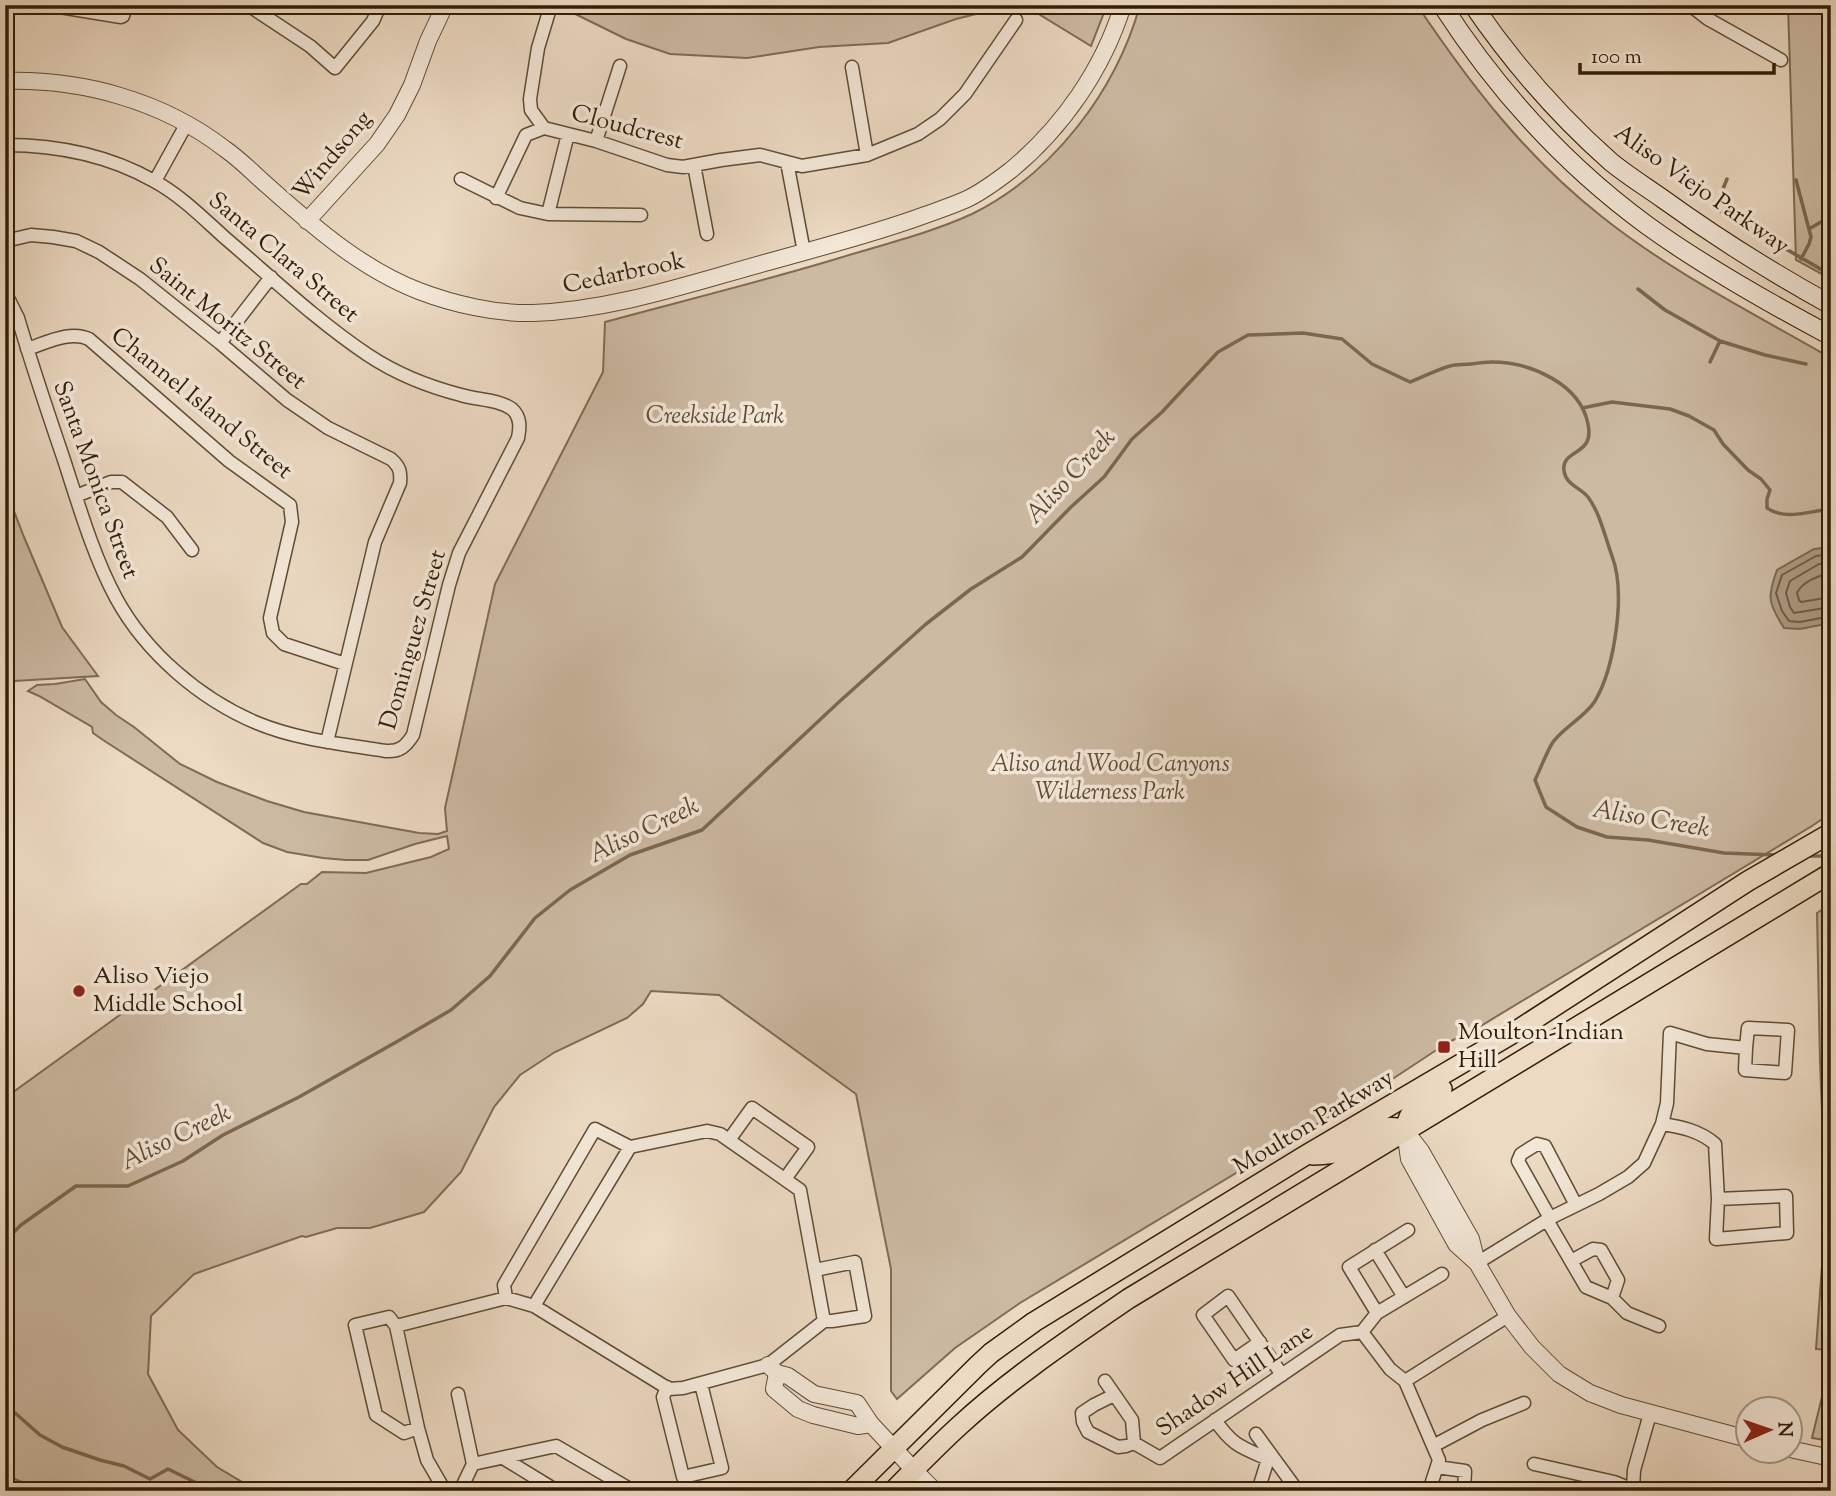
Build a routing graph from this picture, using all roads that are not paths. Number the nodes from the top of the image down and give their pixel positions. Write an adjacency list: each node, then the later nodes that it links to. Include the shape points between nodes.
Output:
1 (126, 5): 11 (street, via 121,17 54,6)
2 (248, 5): 3 (street, via 335,68 373,21)
3 (380, 5)
4 (445, 5): 31 (street, Windsong, via 397,114 377,144)
5 (551, 5): 19 (street, via 530,99 531,110)
6 (1123, 5): 34 (street, Cedarbrook, via 1100,64 1056,126 1010,170 969,198 888,229)
7 (1442, 5): 38 (main road, via 1506,93 1600,187 1648,226 1714,269)
8 (1473, 5): 37 (main road, Aliso Viejo Parkway, via 1499,43 1561,114 1613,163 1701,227)
9 (1690, 5): 12 (street)
10 (1713, 5): 12 (street)
11 (5, 6)
12 (1707, 19): 14 (street)
13 (1016, 20): 23 (street, Cloudcrest, via 965,94 940,119 918,134)
14 (1781, 60)
15 (620, 66): 21 (street)
16 (852, 67): 23 (street)
17 (5, 81): 18 (street, Cedarbrook, via 78,85)
18 (187, 122): 27 (street); 31 (street, Cedarbrook, via 226,149)
19 (544, 128): 20 (street, Cloudcrest); 28 (street, via 526,135)
20 (568, 134): 21 (street, Cloudcrest); 29 (street)
21 (596, 141): 25 (street, Cloudcrest, via 667,165)
22 (5, 145): 27 (street, Santa Clara Street, via 71,150)
23 (867, 155): 24 (street, Cloudcrest, via 803,166)
24 (787, 162): 25 (street, Cloudcrest, via 760,155); 34 (street)
25 (694, 165): 32 (street)
26 (461, 179): 28 (street)
27 (155, 181): 35 (street, Santa Clara Street)
28 (496, 198): 29 (street)
29 (548, 214): 30 (street)
30 (641, 215)
31 (307, 221): 34 (street, Cedarbrook, via 371,268 419,291 472,307 529,313 580,310 637,298)
32 (707, 234)
33 (5, 241): 39 (street, Saint Moritz Street, via 31,235 76,241 140,279)
34 (804, 252)
35 (271, 277): 39 (street); 41 (street, Santa Clara Street, via 371,357 412,378 502,404 513,410)
36 (5, 292): 40 (street, Santa Monica Street)
37 (1831, 305)
38 (1831, 336)
39 (220, 342): 44 (street, Saint Moritz Street, via 287,400 398,465 400,483 375,542)
40 (27, 349): 42 (street, Santa Monica Street); 44 (street, Channel Island Street, via 71,336 89,339 229,461 290,505 292,522 270,625 284,644)
41 (520, 429): 46 (street, Dominguez Street, via 459,553 413,735)
42 (75, 496): 43 (street, via 122,482 167,517); 45 (street, Santa Monica Street, via 117,599 168,664 223,706 257,723)
43 (192, 550)
44 (345, 664): 45 (street)
45 (327, 742): 46 (street, Santa Monica Street, via 386,751)
46 (402, 748)
47 (1831, 833): 49 (main road, Moulton Parkway, via 1748,881)
48 (1827, 875): 52 (main road)
49 (1510, 1035): 52 (main road, via 1490,1060 1426,1098 1408,1116); 55 (main road, Moulton Parkway)
50 (1746, 1048): 50 (street, via 1745,1070 1785,1073 1788,1030 1748,1028); 51 (street, via 1707,1044 1670,1033)
51 (1662, 1124): 57 (street, via 1705,1135 1715,1144); 58 (street, via 1644,1163 1628,1177)
52 (1405, 1131): 55 (main road, via 1377,1129 1343,1150); 63 (street, via 1409,1159 1457,1244); 101 (main road, via 1128,1298 999,1392)
53 (729, 1140): 54 (street, via 707,1131); 56 (street); 56 (street, via 752,1108 808,1147)
54 (630, 1147): 67 (street, via 595,1129 504,1284); 69 (street)
55 (1306, 1155): 93 (main road, Moulton Parkway, via 1034,1322 984,1359)
56 (785, 1179): 64 (street, via 800,1190)
57 (1718, 1199): 57 (street, via 1716,1239 1787,1233 1786,1196)
58 (1576, 1205): 59 (street); 59 (street, via 1545,1146 1537,1144 1518,1161)
59 (1548, 1219): 62 (street); 63 (street)
60 (1408, 1230): 61 (street)
61 (1375, 1250): 66 (street); 70 (street, via 1349,1267)
62 (1571, 1261): 68 (street, via 1586,1287); 68 (street, via 1593,1249 1601,1250 1618,1280)
63 (1477, 1263): 71 (street)
64 (815, 1270): 72 (street); 72 (street, via 855,1262 865,1316)
65 (1442, 1274): 66 (street)
66 (1404, 1297): 70 (street)
67 (506, 1298): 69 (street); 73 (street)
68 (1612, 1298): 74 (street, via 1627,1313)
69 (534, 1306): 82 (street)
70 (1377, 1313): 75 (street)
71 (1508, 1316): 80 (street); 86 (street, via 1559,1374 1590,1393)
72 (824, 1321): 77 (street)
73 (396, 1326): 88 (street); 88 (street, via 389,1317 355,1325 376,1415 404,1433)
74 (1660, 1326)
75 (1362, 1332): 78 (street, Shadow Hill Lane, via 1340,1335); 80 (street)
76 (1260, 1342): 76 (street, via 1228,1296 1203,1315 1234,1360); 78 (street)
77 (772, 1369): 81 (street); 93 (street, via 814,1394 857,1403)
78 (1282, 1375): 87 (street, Shadow Hill Lane)
79 (1105, 1381): 84 (street, Shadow Hill Lane)
80 (1405, 1381): 92 (street)
81 (701, 1384): 82 (street); 82 (street, via 722,1468 683,1477 663,1397)
82 (667, 1387)
83 (458, 1394): 98 (street)
84 (1114, 1395): 91 (street, Shadow Hill Lane, via 1132,1420); 91 (street, Shadow Hill Lane, via 1082,1413 1083,1422 1088,1432 1118,1447)
85 (1524, 1403): 92 (street)
86 (1650, 1414): 90 (street); 102 (street)
87 (1215, 1420): 91 (street, Shadow Hill Lane, via 1160,1458); 96 (street, via 1236,1445)
88 (418, 1428): 103 (street, via 427,1460)
89 (1256, 1434): 96 (street)
90 (1734, 1435)
91 (1134, 1443)
92 (1433, 1446): 100 (street)
93 (894, 1449): 101 (street); 107 (main road, Moulton Parkway)
94 (1804, 1452): 97 (street)
95 (503, 1458): 98 (street); 105 (street); 106 (street, via 556,1446)
96 (1270, 1458): 110 (street); 111 (street, via 1294,1486)
97 (1831, 1458)
98 (473, 1464): 104 (street)
99 (1534, 1464): 102 (street)
100 (1437, 1467): 112 (street); 113 (street, via 1465,1471)
101 (914, 1470): 108 (main road); 109 (street)
102 (1633, 1490)
103 (445, 1491)
104 (460, 1491)
105 (557, 1491)
106 (627, 1491)
107 (851, 1491)
108 (893, 1491)
109 (935, 1491)
110 (1258, 1491)
111 (1292, 1491)
112 (1430, 1491)
113 (1464, 1491)

